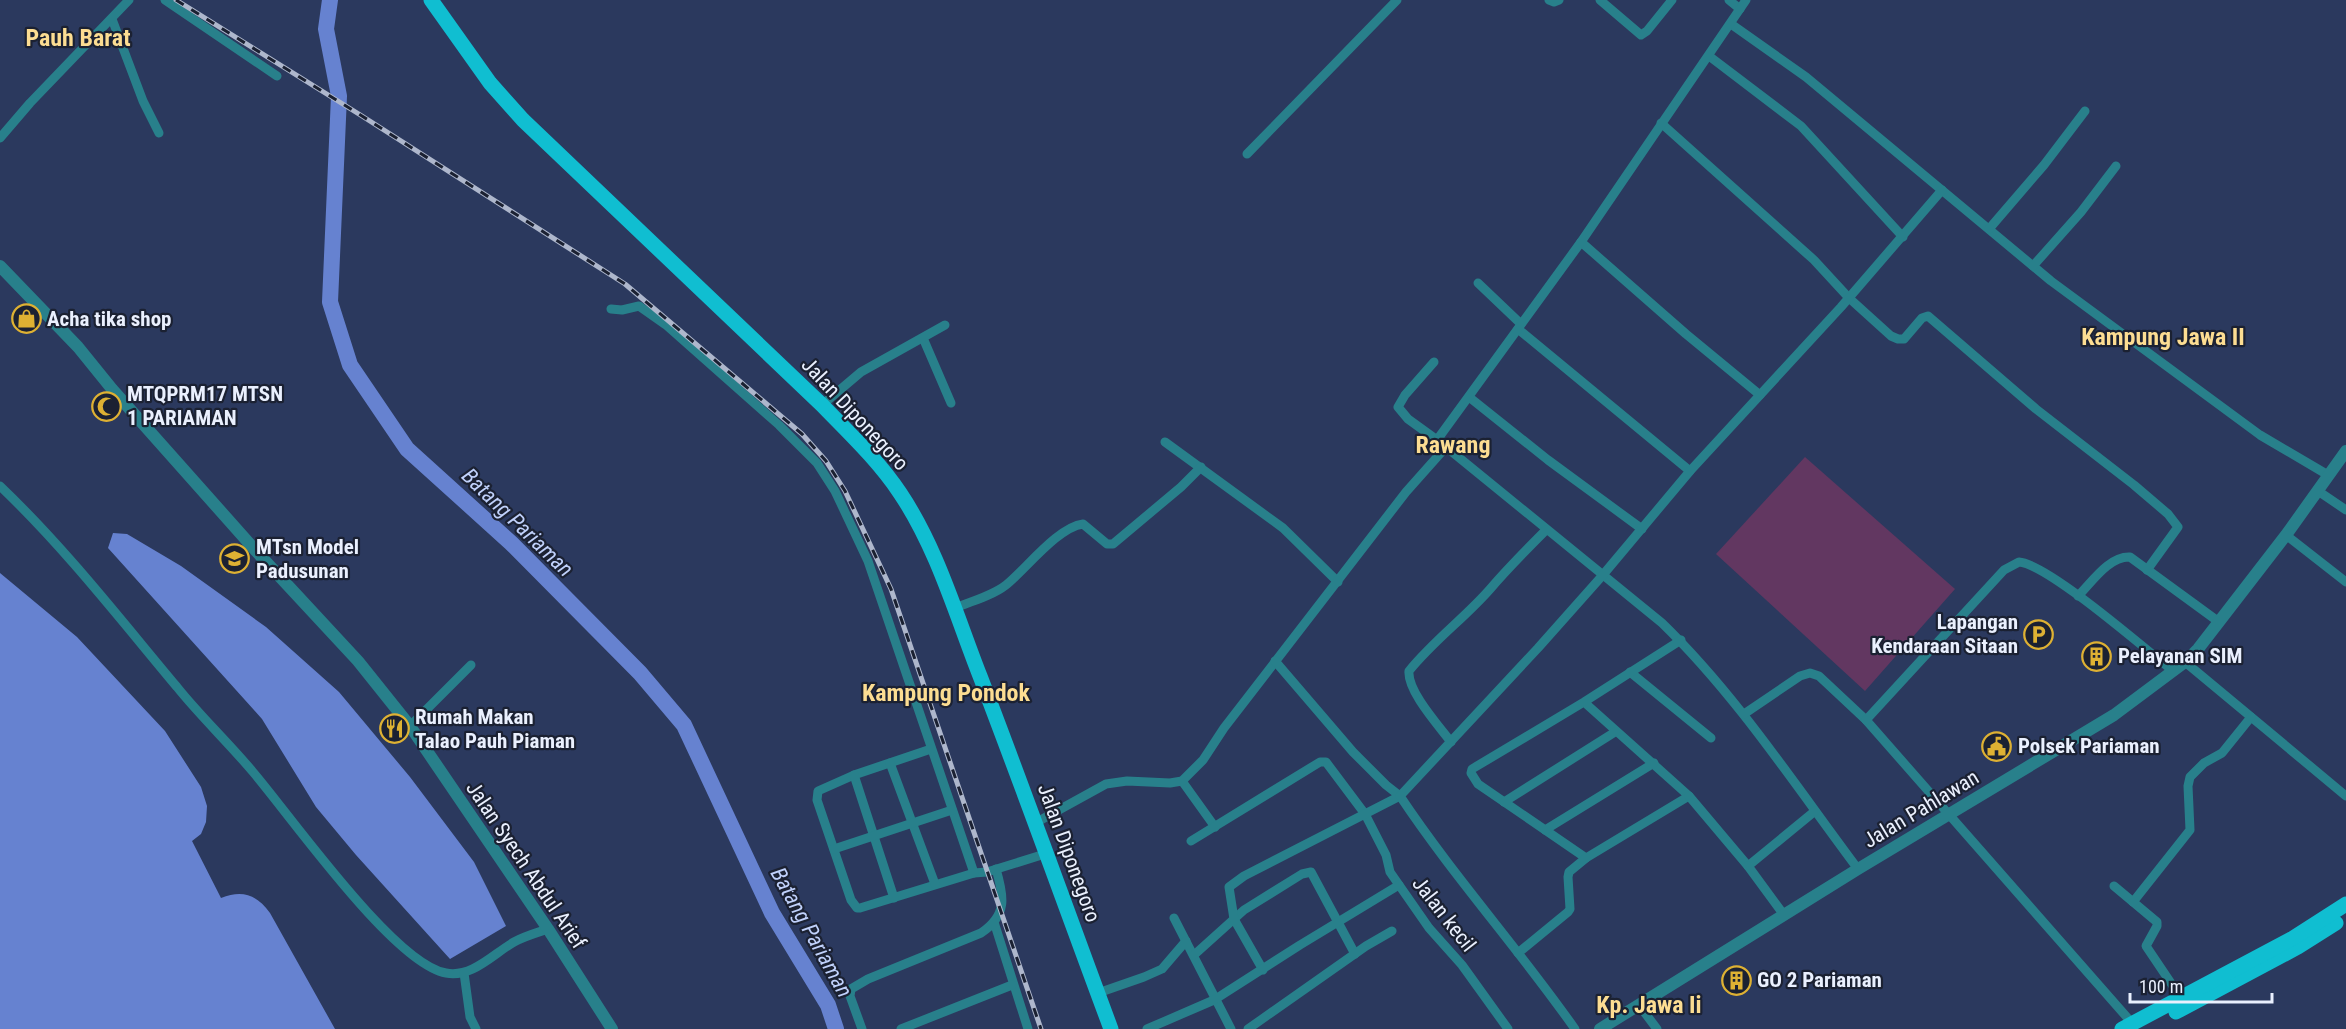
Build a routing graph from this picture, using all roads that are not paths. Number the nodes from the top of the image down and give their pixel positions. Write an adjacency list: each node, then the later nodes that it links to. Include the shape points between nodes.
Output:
1 (129, 0): 12 (street)
2 (165, 0): 15 (street)
3 (431, 0): 38 (main road, Jalan Diponegoro, via 490,83 523,120)
4 (1397, 0): 20 (street)
5 (1549, 0): 6 (street)
6 (1559, 0)
7 (1600, 0): 8 (street, via 1641,34)
8 (1672, 0)
9 (1729, 0): 11 (street)
10 (1746, 0): 11 (street)
11 (1740, 9): 13 (street)
12 (111, 19): 18 (street); 19 (street)
13 (1731, 24): 14 (street); 22 (street, via 1806,77)
14 (1709, 56): 17 (street); 24 (street, via 1801,126)
15 (277, 76)
16 (2085, 111): 23 (street)
17 (1661, 123): 25 (street); 29 (street, via 1814,260)
18 (159, 132)
19 (0, 138)
20 (1247, 154)
21 (2116, 166): 26 (street)
22 (1942, 190): 23 (street); 24 (street)
23 (1989, 229): 26 (street)
24 (1903, 237): 29 (street)
25 (1581, 242): 32 (street); 35 (street)
26 (2033, 266): 45 (street, via 2260,435)
27 (2, 271): 69 (street, Jalan Syech Abdul Arief, via 78,347 256,551 338,636)
28 (1478, 283): 32 (street)
29 (1849, 298): 35 (street); 52 (street, via 1898,339 1904,339 1924,317 1930,317 2036,409 2168,514 2178,527)
30 (611, 309): 73 (street, via 639,306 666,325 778,425 823,471 868,561)
31 (945, 325): 33 (street)
32 (1520, 327): 36 (street); 44 (street)
33 (923, 338): 37 (street); 38 (street, via 861,372)
34 (1434, 362): 39 (street, via 1398,407)
35 (1760, 395): 44 (street)
36 (1469, 397): 39 (street); 49 (street)
37 (951, 403)
38 (822, 405): 57 (main road, Jalan Diponegoro, via 900,493 924,536)
39 (1437, 440): 41 (street)
40 (1165, 442): 43 (street)
41 (1446, 447): 50 (street); 54 (street, via 1406,492)
42 (2346, 451): 45 (street, Jalan Pahlawan)
43 (1201, 467): 54 (street, via 1283,528); 57 (street, via 1113,544 1083,524 1075,525 1006,585)
44 (1690, 471): 49 (street)
45 (2328, 475): 47 (street, Jalan Pahlawan)
46 (0, 486): 118 (street, via 84,574 368,913 431,968)
47 (2318, 490): 48 (street); 51 (street, Jalan Pahlawan)
48 (2346, 510)
49 (1642, 529): 53 (street)
50 (1546, 530): 53 (street); 72 (street, via 1409,671 1414,689)
51 (2286, 535): 55 (street); 58 (street, Jalan Pahlawan)
52 (2147, 570): 56 (street, via 2130,557 2123,557 2111,563); 58 (street)
53 (1602, 576): 59 (street); 72 (street)
54 (1338, 582): 60 (street)
55 (2346, 582)
56 (2078, 596): 63 (street); 68 (street, via 2034,566 2019,562 2009,566)
57 (954, 608): 86 (main road, Jalan Diponegoro)
58 (2219, 621): 61 (street, Jalan Pahlawan)
59 (1681, 640): 64 (street); 66 (street)
60 (1275, 662): 77 (street, via 1203,760); 78 (street, via 1353,752)
61 (2184, 662): 63 (street, Jalan Pahlawan); 67 (street)
62 (471, 665): 69 (street)
63 (2173, 671): 85 (street, Jalan Pahlawan, via 2114,715)
64 (1630, 672): 65 (street); 71 (street)
65 (1584, 702): 70 (street); 81 (street, via 1472,769 1478,784)
66 (1744, 714): 68 (street, via 1810,673 1824,679); 83 (street)
67 (2251, 717): 80 (street); 103 (street, via 2222,753 2192,774 2188,786 2190,830)
68 (1866, 720): 85 (street)
69 (410, 726): 111 (street, Jalan Syech Abdul Arief)
70 (1616, 732): 75 (street); 81 (street)
71 (1711, 738)
72 (1451, 742): 78 (street)
73 (931, 749): 74 (street); 82 (street)
74 (890, 763): 76 (street); 87 (street)
75 (1654, 763): 79 (street); 89 (street)
76 (854, 775): 90 (street); 92 (street, via 824,787 817,795)
77 (1182, 781): 86 (street, via 1127,780 1106,784); 88 (street)
78 (1400, 796): 84 (street); 114 (street)
79 (1689, 796): 94 (street); 95 (street)
80 (2346, 796)
81 (1504, 802): 89 (street)
82 (952, 810): 87 (street); 98 (street)
83 (1815, 811): 95 (street); 97 (street)
84 (1365, 814): 88 (street, Jalan kecil, via 1326,762 1320,762); 100 (street, Jalan kecil); 108 (street, via 1232,883 1228,891)
85 (1948, 815): 97 (street, Jalan Pahlawan); 125 (street)
86 (1036, 822): 93 (main road, Jalan Diponegoro)
87 (912, 824): 90 (street); 99 (street)
88 (1215, 827): 91 (street)
89 (1545, 830): 94 (street)
90 (873, 836): 92 (street); 102 (street)
91 (1191, 841)
92 (834, 849): 102 (street, via 856,908)
93 (1048, 853): 96 (street); 121 (main road, Jalan Diponegoro)
94 (1586, 858): 114 (street, via 1569,872 1568,912)
95 (1748, 866): 105 (street)
96 (996, 869): 98 (street); 110 (street, via 1003,897)
97 (1858, 869): 105 (street, Jalan Pahlawan)
98 (974, 873): 99 (street)
99 (935, 885): 102 (street)
100 (1399, 885): 109 (street); 135 (street, Jalan kecil)
101 (2114, 886): 103 (street)
102 (894, 898)
103 (2133, 902): 122 (street, via 2157,922 2146,946)
104 (2346, 904): 119 (main road)
105 (1784, 915): 124 (street, Jalan Pahlawan)
106 (2346, 916): 119 (main road, via 2298,947)
107 (1174, 918): 113 (street)
108 (1234, 919): 109 (street, via 1263,897 1311,872); 116 (street); 117 (street)
109 (1338, 921): 115 (street); 117 (street)
110 (994, 922): 120 (street); 128 (street, via 981,933 853,987 850,996)
111 (548, 929): 118 (street, via 516,941); 127 (street, Jalan Syech Abdul Arief)
112 (1392, 931): 115 (street)
113 (1186, 941): 116 (street); 121 (street, via 1162,969)
114 (1518, 953): 136 (street)
115 (1355, 954): 134 (street)
116 (1194, 955): 123 (street)
117 (1263, 970): 123 (street)
118 (464, 973): 126 (street, via 470,1017)
119 (2224, 981): 122 (main road); 125 (main road)
120 (1012, 984): 129 (street); 130 (street)
121 (1098, 993): 131 (main road, Jalan Diponegoro)
122 (2181, 998): 125 (main road)
123 (1214, 1000): 132 (street); 133 (street)
124 (1640, 1005): 137 (street, Jalan Pahlawan); 138 (street)
125 (2132, 1027)
126 (476, 1029)
127 (612, 1029)
128 (862, 1029)
129 (901, 1029)
130 (1028, 1029)
131 (1111, 1029)
132 (1147, 1029)
133 (1231, 1029)
134 (1248, 1029)
135 (1509, 1029)
136 (1575, 1029)
137 (1600, 1029)
138 (1657, 1029)

